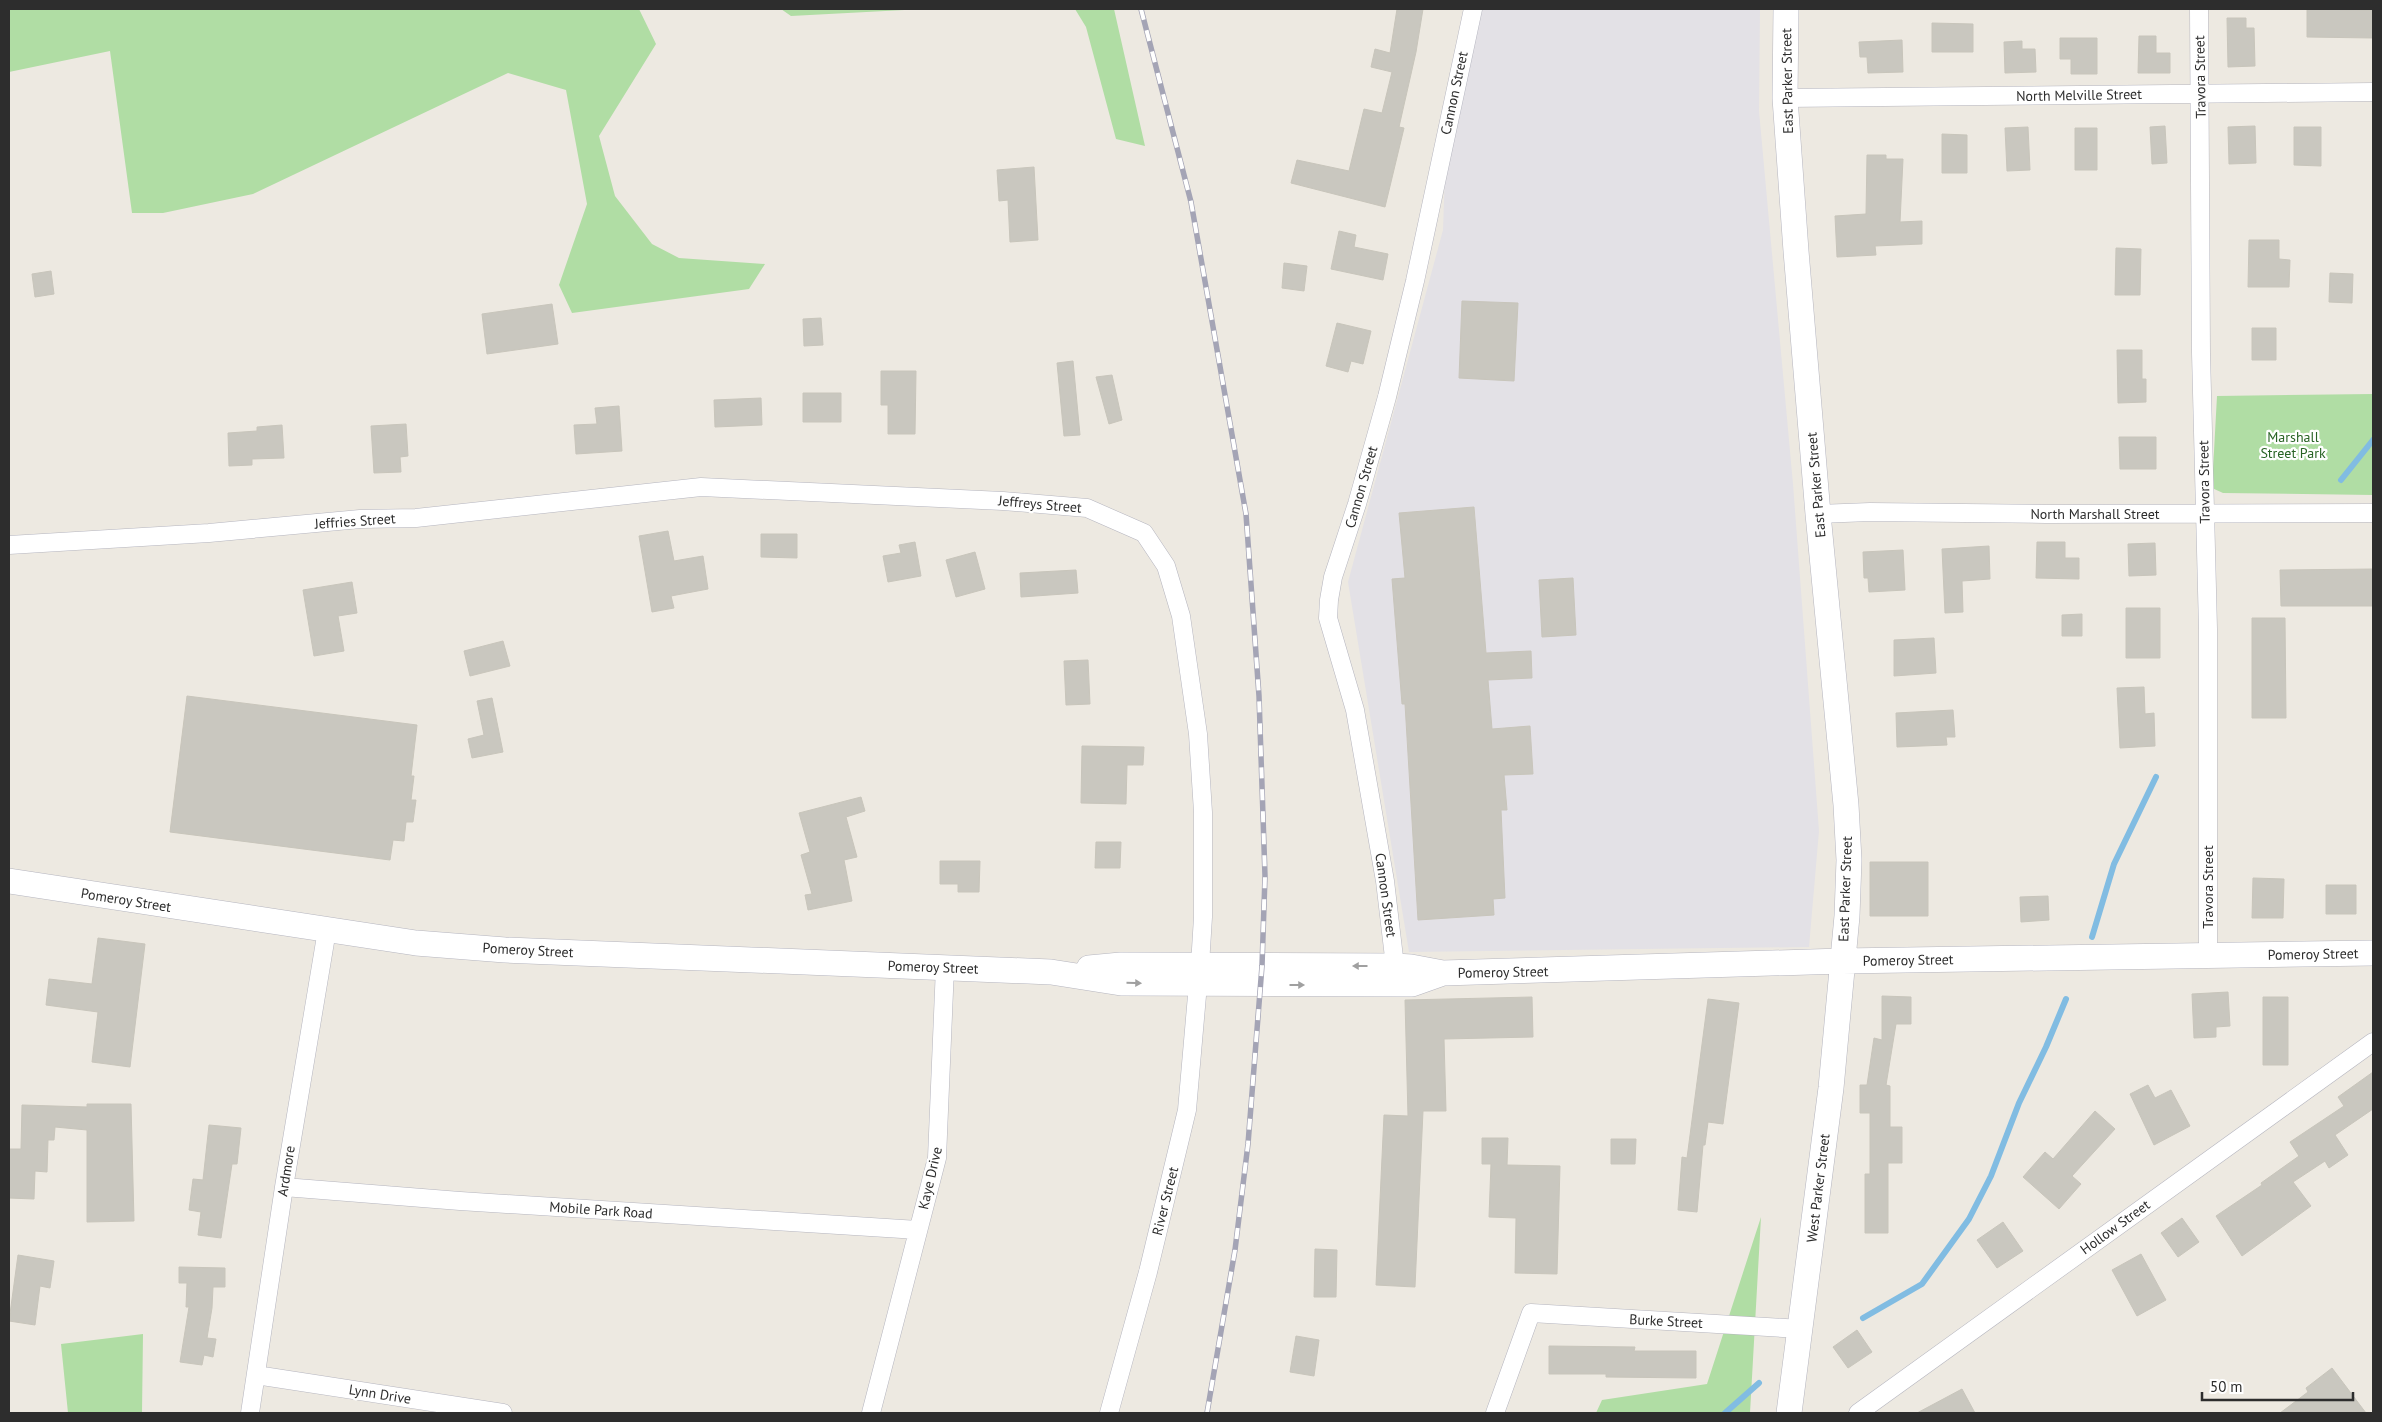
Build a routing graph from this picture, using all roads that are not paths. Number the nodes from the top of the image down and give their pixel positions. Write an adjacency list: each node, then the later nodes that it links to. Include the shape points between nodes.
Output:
1 (1473, 9): 18 (street, Cannon Street, via 1387,397 1328,600 1328,618 1355,710 1385,881)
2 (1786, 9): 6 (street, East Parker Street)
3 (2200, 9): 5 (street, Travora Street)
4 (2373, 92): 5 (street, North Melville Street)
5 (2201, 94): 6 (street, North Melville Street); 10 (street, Travora Street)
6 (1785, 98): 9 (street, East Parker Street)
7 (701, 487): 11 (street, Jeffries Street, via 416,518 360,519 209,533); 12 (street, Jeffreys Street, via 1087,508 1144,533 1166,566 1181,616 1198,734)
8 (2373, 513): 10 (street, North Marshall Street)
9 (1818, 514): 10 (street, North Marshall Street); 17 (street, East Parker Street, via 1849,860)
10 (2205, 514): 16 (street, Travora Street)
11 (9, 545)
12 (1203, 812): 21 (street, River Street, via 1203,917)
13 (9, 881): 14 (street, Pomeroy Street)
14 (327, 930): 19 (street, Pomeroy Street, via 416,943 505,950); 23 (street, Ardmore)
15 (2373, 953): 16 (street, Pomeroy Street)
16 (2208, 956): 17 (street, Pomeroy Street)
17 (1842, 961): 20 (street, Pomeroy Street); 25 (street, West Parker Street, via 1831,1088)
18 (1394, 966): 20 (street, Pomeroy Street); 21 (street, Pomeroy Street, one-way to 21)
19 (945, 967): 21 (street, Pomeroy Street, via 1052,972 1121,965); 24 (street, Kaye Drive, via 937,1158)
20 (1444, 973): 21 (street, Pomeroy Street, one-way to 20, via 1412,984)
21 (1199, 975): 30 (street, River Street, via 1186,1110 1148,1272)
22 (2373, 1042): 33 (street, Hollow Street)
23 (284, 1187): 24 (street, Mobile Park Road); 26 (street, Ardmore)
24 (918, 1230): 29 (street, Kaye Drive)
25 (1800, 1329): 31 (street, Burke Street, via 1531,1313); 32 (street, West Parker Street)
26 (256, 1375): 27 (street, Ardmore); 28 (street, Lynn Drive)
27 (250, 1413)
28 (503, 1413)
29 (871, 1413)
30 (1109, 1413)
31 (1495, 1413)
32 (1788, 1413)
33 (1858, 1413)

